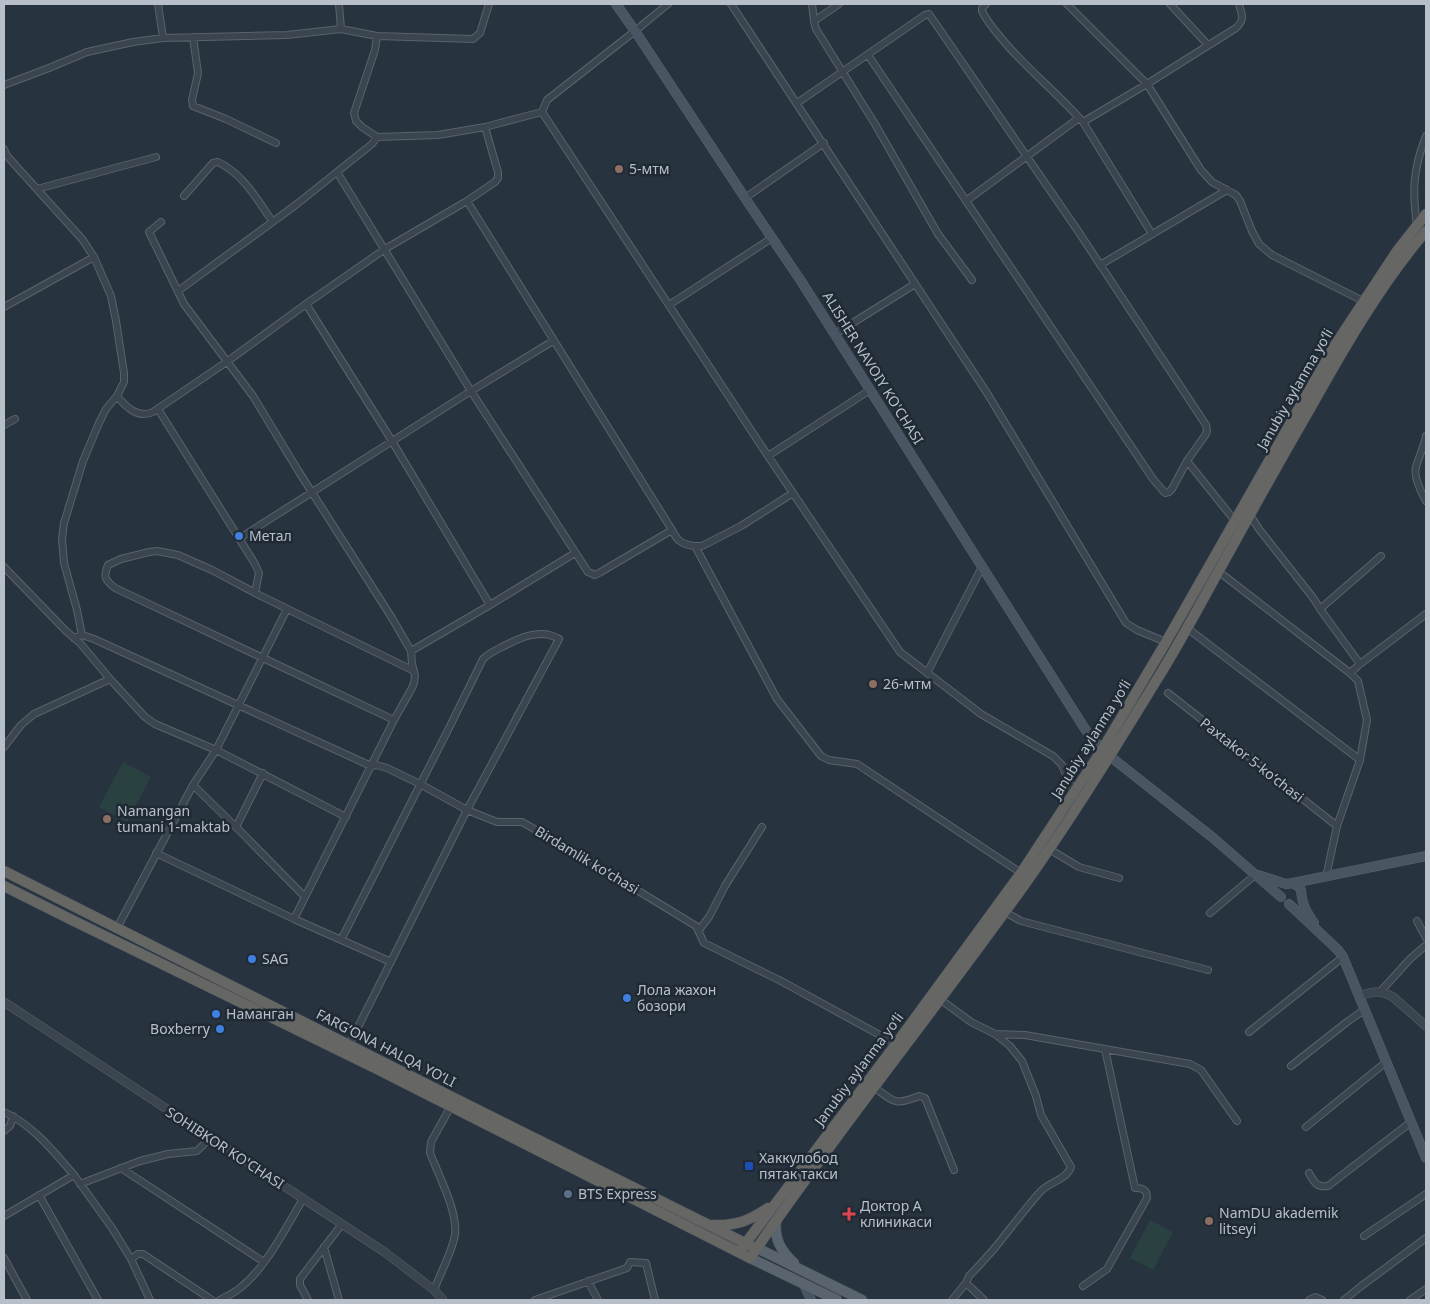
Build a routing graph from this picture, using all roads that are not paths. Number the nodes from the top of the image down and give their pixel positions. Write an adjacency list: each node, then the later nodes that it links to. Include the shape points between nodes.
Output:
1 (158, 4): 18 (street)
2 (339, 4): 14 (street)
3 (489, 4): 16 (street, via 480,33 473,39)
4 (616, 4): 15 (main road, ALISHER NAVOIY KO'CHASI)
5 (668, 4): 15 (street)
6 (731, 4): 24 (street)
7 (812, 4): 13 (street)
8 (839, 4): 13 (street)
9 (986, 4): 26 (street, via 982,11 991,26)
10 (1067, 4): 22 (street)
11 (1170, 4): 19 (street)
12 (1239, 4): 19 (street, via 1241,22)
13 (814, 21): 21 (street)
14 (341, 29): 16 (street); 17 (street)
15 (635, 31): 25 (street, via 547,100); 40 (main road, ALISHER NAVOIY KO'CHASI)
16 (377, 36): 29 (street, via 354,113 362,128)
17 (192, 37): 18 (street); 30 (street, via 198,73 191,102 193,106)
18 (163, 38): 23 (street, via 87,52)
19 (1208, 45): 22 (street)
20 (868, 55): 21 (street); 33 (street, via 929,14); 42 (street)
21 (842, 72): 24 (street); 52 (street, via 938,234)
22 (1147, 84): 26 (street); 38 (street, via 1201,170 1212,182)
23 (4, 85)
24 (797, 103): 31 (street)
25 (542, 112): 27 (street); 57 (street)
26 (1081, 120): 33 (street); 47 (street)
27 (485, 127): 29 (street, via 438,135); 41 (street, via 498,178)
28 (1426, 136): 46 (street, via 1416,166 1413,190)
29 (377, 137): 36 (street)
30 (276, 143)
31 (824, 143): 40 (street); 53 (street)
32 (4, 149): 34 (street)
33 (1027, 156): 42 (street); 51 (street)
34 (6, 157): 37 (street)
35 (156, 158): 37 (street)
36 (337, 172): 45 (street); 49 (street)
37 (37, 189): 50 (street)
38 (1227, 190): 47 (street); 55 (street, via 1240,201 1255,238 1265,250)
39 (184, 196): 45 (street, via 213,163 218,162 242,179)
40 (744, 198): 48 (main road, ALISHER NAVOIY KO'CHASI)
41 (467, 201): 49 (street); 60 (street)
42 (966, 201): 71 (street, via 1165,493 1172,489)
43 (1426, 214): 46 (highway, Janubiy aylanma yoʻli)
44 (161, 222): 54 (street, via 149,232)
45 (272, 222): 54 (street)
46 (1423, 232): 55 (highway, Janubiy aylanma yoʻli, via 1397,251); 75 (highway, Janubiy aylanma yoʻli, via 1359,324)
47 (1152, 234): 51 (street)
48 (772, 238): 57 (street); 59 (main road, ALISHER NAVOIY KO'CHASI)
49 (385, 249): 56 (street); 63 (street)
50 (94, 257): 58 (street); 64 (street, via 111,296 116,320 124,373 124,382)
51 (1100, 265): 71 (street, via 1206,425 1206,434)
52 (972, 280)
53 (915, 284): 59 (street); 93 (street, via 987,393 1126,623)
54 (178, 291): 61 (street, via 184,304)
55 (1363, 302): 76 (highway, Janubiy aylanma yoʻli, via 1335,344)
56 (306, 304): 61 (street); 69 (street)
57 (669, 305): 70 (street)
58 (4, 307)
59 (835, 334): 62 (main road, ALISHER NAVOIY KO'CHASI)
60 (553, 341): 63 (street); 77 (street)
61 (228, 361): 65 (street); 72 (street)
62 (870, 390): 70 (street); 83 (main road, ALISHER NAVOIY KO'CHASI)
63 (472, 391): 69 (street); 80 (street)
64 (117, 396): 65 (street, via 124,406 136,413 149,414); 91 (street, via 95,431 64,523 64,563)
65 (158, 408): 78 (street)
66 (15, 419): 67 (street)
67 (4, 425)
68 (1426, 436): 74 (street, via 1415,468)
69 (392, 441): 72 (street); 86 (street)
70 (768, 456): 73 (street)
71 (1186, 461): 76 (street)
72 (312, 492): 78 (street); 94 (street)
73 (793, 493): 79 (street, via 741,526 702,546); 98 (street, via 900,652)
74 (1426, 501)
75 (1250, 515): 84 (highway, Janubiy aylanma yoʻli); 88 (street)
76 (1235, 521): 93 (highway, Janubiy aylanma yoʻli)
77 (672, 530): 79 (street, via 681,543); 80 (street, via 595,575 588,572)
78 (240, 538): 85 (street, via 259,572)
79 (695, 546): 122 (street, via 777,700 821,756 857,764)
80 (576, 553): 86 (street)
81 (1381, 556): 88 (street)
82 (4, 567): 92 (street)
83 (982, 567): 98 (street); 106 (main road, ALISHER NAVOIY KO'CHASI, via 1085,729)
84 (1218, 571): 90 (highway, Janubiy aylanma yoʻli); 99 (street)
85 (255, 593): 87 (street); 95 (street, via 212,570 170,553 149,552 121,559 108,565 104,573 115,588)
86 (490, 605): 94 (street)
87 (287, 609): 95 (street); 97 (street)
88 (1320, 609): 96 (street)
89 (1426, 614): 96 (street)
90 (1187, 628): 106 (highway, Janubiy aylanma yoʻli, via 1157,680); 107 (street)
91 (82, 635): 92 (street); 102 (street, Birdamlik koʻchasi)
92 (74, 638): 100 (street)
93 (1166, 642): 106 (highway, Janubiy aylanma yoʻli)
94 (411, 651): 97 (street)
95 (263, 657): 102 (street); 103 (street)
96 (1360, 664): 99 (street)
97 (414, 671): 103 (street, via 412,688)
98 (927, 673): 112 (street, via 981,714 1053,756 1062,765)
99 (1350, 673): 107 (street, via 1358,682 1367,720)
100 (110, 679): 104 (street, via 34,714); 105 (street, via 155,724)
101 (1168, 693): 116 (street, Paxtakor 5-koʻchasi)
102 (239, 705): 105 (street); 108 (street, Birdamlik koʻchasi)
103 (394, 720): 108 (street)
104 (4, 747)
105 (216, 750): 109 (street); 111 (street)
106 (1106, 753): 112 (highway, Janubiy aylanma yoʻli); 118 (highway, Janubiy aylanma yoʻli); 123 (main road, ALISHER NAVOIY KO'CHASI)
107 (1360, 760): 116 (street)
108 (371, 766): 110 (street, Birdamlik koʻchasi, via 381,766); 114 (street)
109 (263, 773): 114 (street); 115 (street)
110 (420, 784): 113 (street, Birdamlik koʻchasi); 113 (street, via 485,656 523,637 555,636 559,639); 140 (street)
111 (193, 785): 115 (street); 119 (street)
112 (1074, 793): 122 (highway, Janubiy aylanma yoʻli)
113 (467, 810): 137 (street, Birdamlik koʻchasi, via 497,822 522,822); 143 (street)
114 (346, 816): 130 (street)
115 (236, 826): 130 (street)
116 (1337, 826): 124 (street)
117 (762, 827): 137 (street)
118 (1049, 849): 125 (street, via 1079,867); 132 (highway, Janubiy aylanma yoʻli)
119 (156, 853): 134 (street); 136 (street)
120 (1426, 856): 124 (main road)
121 (4, 871): 136 (highway, FARG‘ONA HALQA YO‘LI)
122 (1021, 873): 154 (highway, Janubiy aylanma yoʻli)
123 (1255, 874): 126 (main road); 129 (main road, ALISHER NAVOIY KO'CHASI); 133 (street)
124 (1326, 877): 126 (main road); 128 (main road)
125 (1118, 878)
126 (1290, 884): 128 (main road, via 1300,887); 129 (main road, via 1281,890)
127 (4, 886): 159 (highway, FARG‘ONA HALQA YO‘LI)
128 (1301, 894): 131 (main road, via 1296,903); 138 (main road)
129 (1281, 897): 131 (main road)
130 (305, 898): 134 (street)
131 (1289, 904): 138 (main road)
132 (1005, 912): 144 (street, via 1021,921); 147 (highway, Janubiy aylanma yoʻli)
133 (1210, 913)
134 (294, 919): 140 (street)
135 (1417, 921): 139 (street)
136 (118, 928): 153 (highway, FARG‘ONA HALQA YO‘LI)
137 (698, 930): 154 (street, Birdamlik koʻchasi, via 709,946)
138 (1321, 934): 142 (main road)
139 (1426, 938)
140 (341, 940): 143 (street)
141 (1426, 945): 145 (street)
142 (1343, 957): 146 (main road); 151 (street)
143 (391, 962): 153 (street)
144 (1208, 970)
145 (1380, 992): 146 (street); 150 (street, via 1393,998)
146 (1360, 996): 149 (main road)
147 (941, 1000): 152 (street, via 971,1022); 154 (highway, Janubiy aylanma yoʻli)
148 (4, 1002): 166 (street, SOHIBKOR KO'CHASI)
149 (1364, 1010): 156 (main road); 157 (street)
150 (1426, 1026)
151 (1249, 1032)
152 (995, 1034): 155 (street, via 1025,1035); 194 (street, via 1022,1061 1041,1115 1071,1167 1065,1175 1043,1189)
153 (349, 1045): 180 (highway, FARG‘ONA HALQA YO‘LI)
154 (900, 1046): 158 (highway, Janubiy aylanma yoʻli); 176 (highway, Janubiy aylanma yoʻli)
155 (1105, 1050): 162 (street, via 1193,1065); 195 (street, via 1135,1188 1142,1188 1147,1198 1107,1269)
156 (1386, 1062): 163 (main road); 164 (street)
157 (1291, 1066)
158 (874, 1087): 169 (street, via 896,1102 919,1096 925,1098); 178 (highway, Janubiy aylanma yoʻli)
159 (451, 1106): 186 (highway, FARG‘ONA HALQA YO‘LI); 197 (street, via 430,1149 455,1225)
160 (4, 1112): 161 (street)
161 (13, 1116): 165 (street, via 10,1126); 171 (street, via 39,1136)
162 (1237, 1121)
163 (1411, 1122): 167 (main road); 170 (street, via 1328,1186 1318,1186)
164 (1306, 1128)
165 (4, 1131)
166 (210, 1138): 168 (street, via 197,1151 168,1154); 175 (street, SOHIBKOR KO'CHASI)
167 (1426, 1158)
168 (121, 1168): 172 (street); 190 (street)
169 (954, 1170)
170 (1309, 1173)
171 (74, 1175): 172 (street); 174 (street)
172 (80, 1184): 189 (street)
173 (1426, 1194): 181 (street)
174 (40, 1195): 177 (street); 200 (street)
175 (303, 1199): 179 (street, SOHIBKOR KO'CHASI); 190 (street)
176 (774, 1205): 180 (highway, via 751,1220 736,1224); 183 (highway, Janubiy aylanma yoʻli)
177 (4, 1216)
178 (776, 1221): 185 (highway, Janubiy aylanma yoʻli); 191 (main road, via 778,1243)
179 (342, 1224): 184 (street); 197 (street, SOHIBKOR KO'CHASI)
180 (707, 1224): 183 (highway, FARG‘ONA HALQA YO‘LI)
181 (1364, 1236)
182 (1426, 1238): 216 (street)
183 (746, 1243): 185 (highway, FARG‘ONA HALQA YO‘LI); 186 (highway, Janubiy aylanma yoʻli)
184 (324, 1247): 203 (street, via 300,1278); 204 (street)
185 (757, 1248): 188 (highway, Janubiy aylanma yoʻli); 191 (main road)
186 (739, 1252): 188 (highway, FARG‘ONA HALQA YO‘LI)
187 (4, 1258): 199 (street)
188 (750, 1258): 193 (main road)
189 (131, 1259): 201 (street); 202 (street, via 143,1254)
190 (264, 1262): 198 (street, via 240,1289)
191 (802, 1270): 211 (main road)
192 (588, 1281): 206 (street); 207 (street); 208 (street, via 627,1268 630,1262 646,1263)
193 (802, 1283): 209 (main road); 210 (main road)
194 (966, 1283): 212 (street); 213 (street)
195 (1083, 1286)
196 (1426, 1289): 217 (street)
197 (434, 1290): 205 (street, SOHIBKOR KO'CHASI)
198 (224, 1299)
199 (27, 1300)
200 (98, 1300)
201 (150, 1300)
202 (212, 1300)
203 (308, 1300)
204 (339, 1300)
205 (443, 1300)
206 (535, 1300)
207 (598, 1300)
208 (655, 1300)
209 (810, 1300)
210 (837, 1300)
211 (862, 1300)
212 (952, 1300)
213 (984, 1300)
214 (1309, 1300): 215 (street, via 1315,1297)
215 (1322, 1300)
216 (1344, 1300)
217 (1410, 1300)

